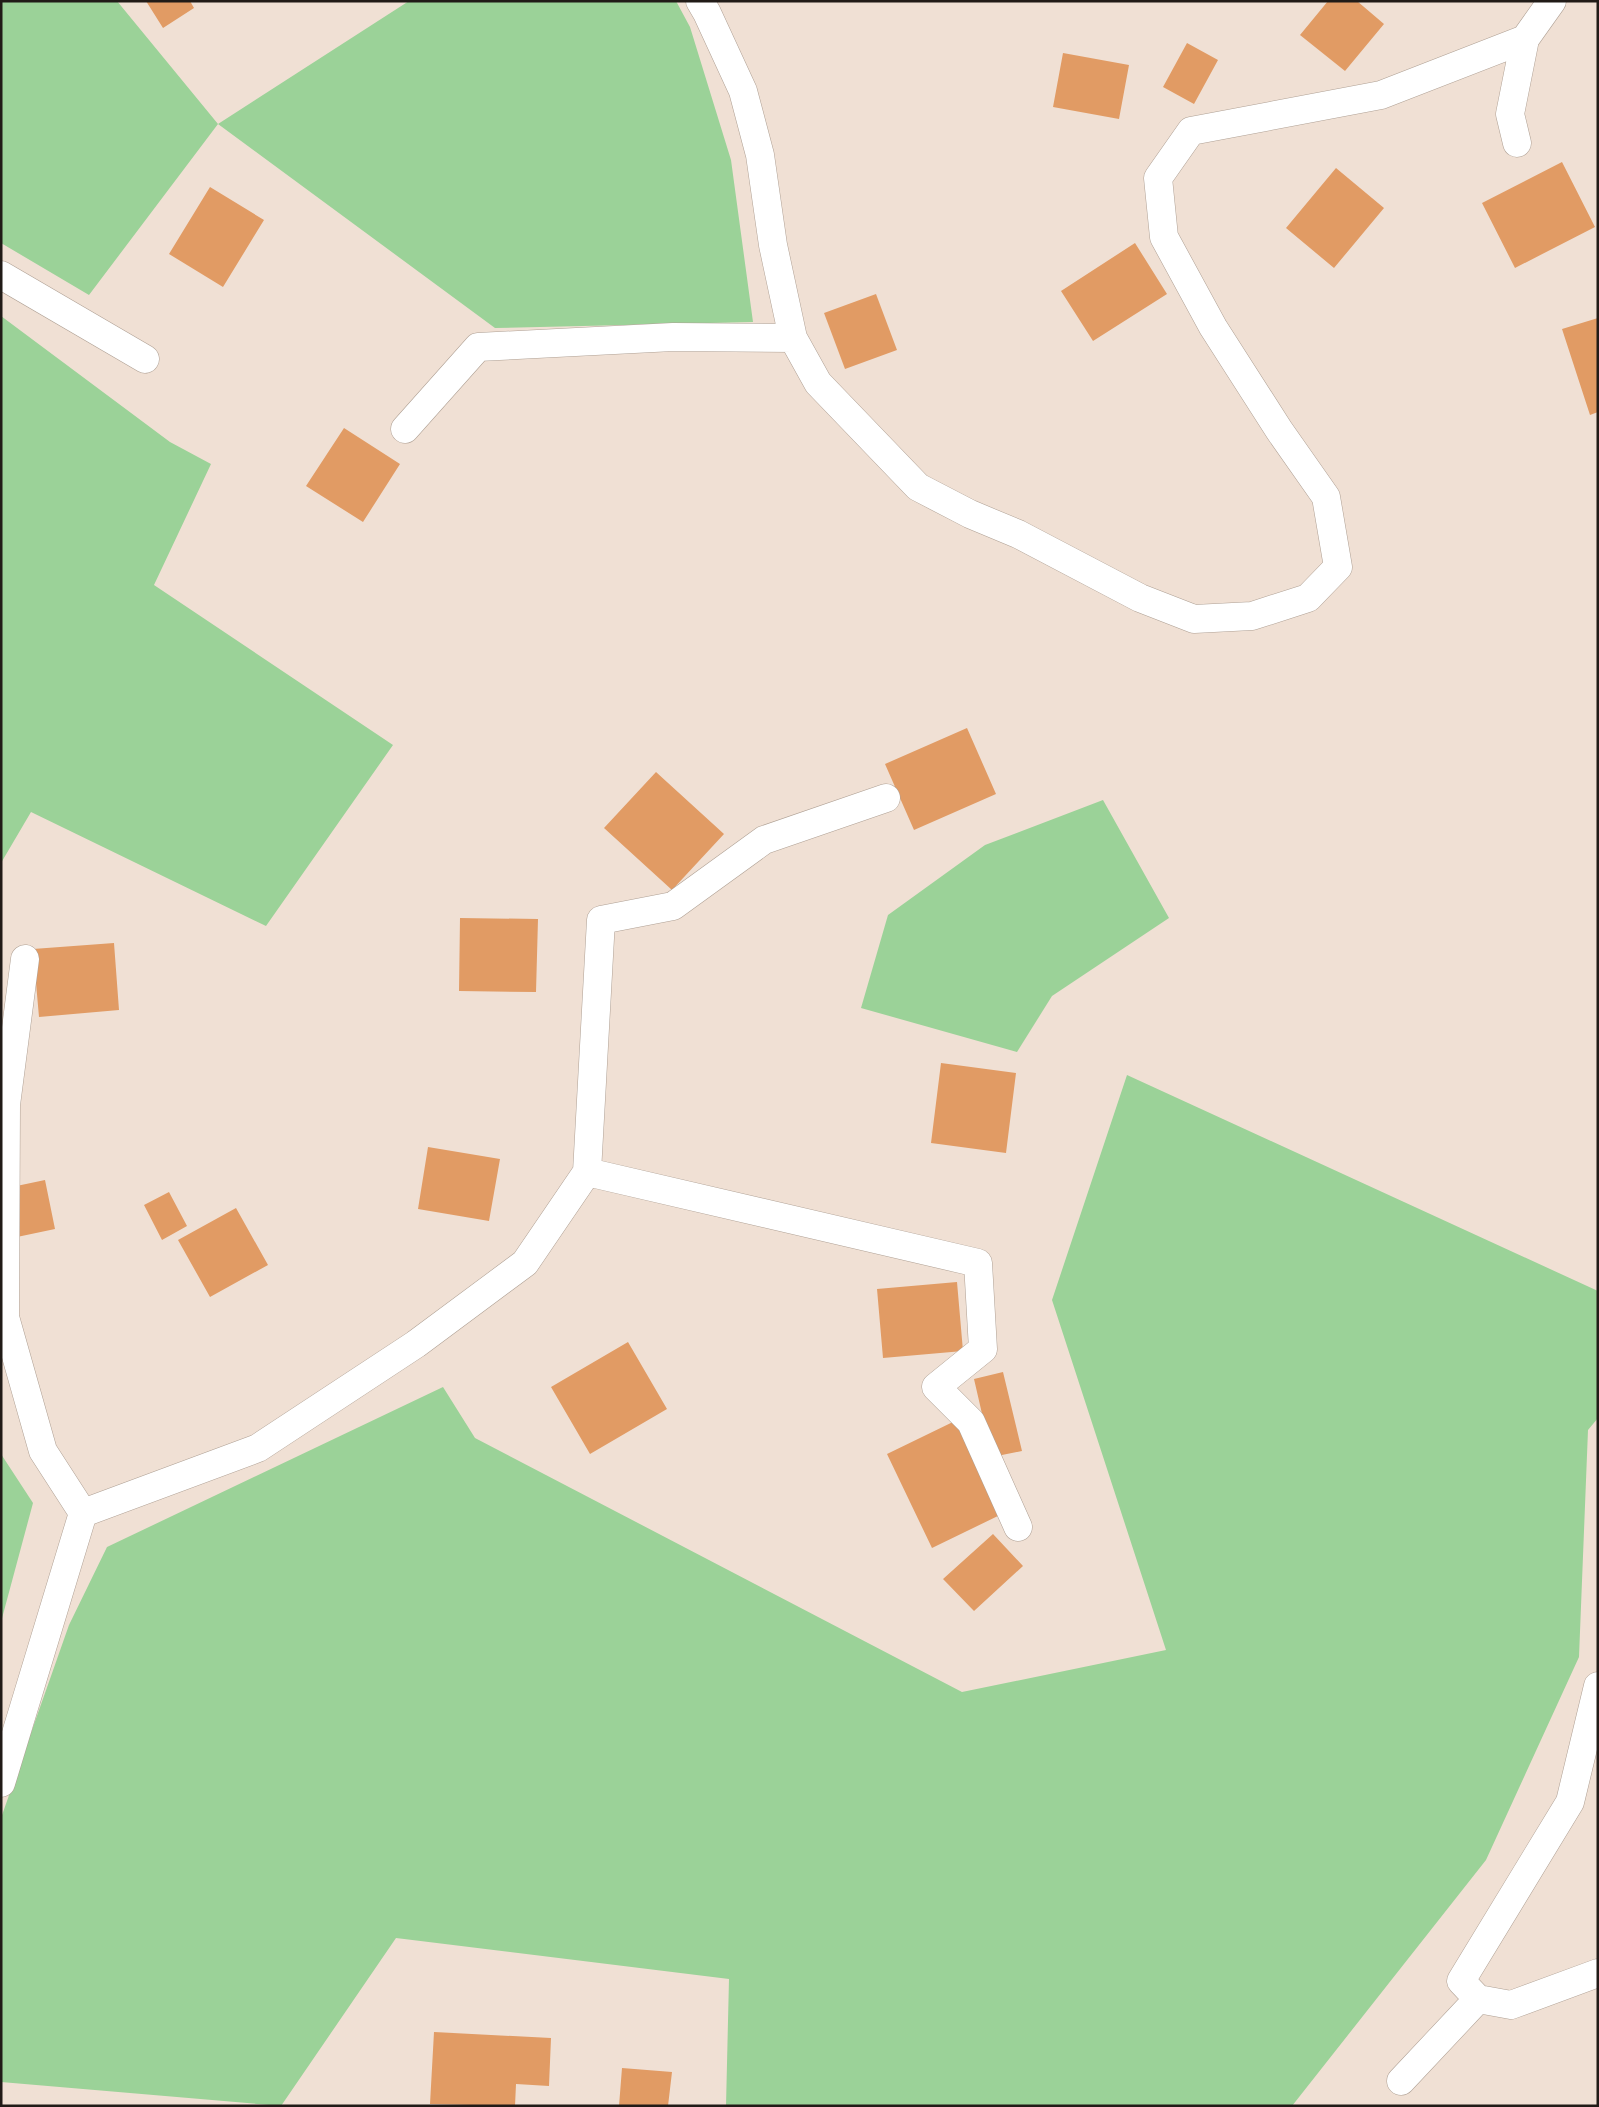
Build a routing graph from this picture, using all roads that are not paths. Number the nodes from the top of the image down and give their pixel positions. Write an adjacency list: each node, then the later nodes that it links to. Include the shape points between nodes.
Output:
1 (700, 1): 6 (street, via 743,91 760,155 773,245)
2 (1552, 1): 3 (street)
3 (1525, 39): 4 (street, via 1510,114); 6 (street, via 1380,96 1190,131 1158,178 1164,237 1212,327 1326,497 1338,567 1308,598 1252,616 1194,619 1140,598 1018,534 970,514 918,487 818,383)
4 (1517, 143)
5 (1, 275): 7 (street)
6 (793, 338): 8 (street, via 673,337 478,347)
7 (145, 360)
8 (405, 428)
9 (886, 798): 11 (street, via 764,840 673,906 600,920)
10 (26, 959): 12 (street, via 6,1105 5,1317 43,1451)
11 (587, 1172): 12 (street, via 525,1263 416,1344 258,1448); 13 (street, via 978,1263 983,1349 936,1387 971,1422)
12 (83, 1513): 15 (street)
13 (1018, 1527)
14 (1598, 1686): 17 (street, via 1570,1802 1461,1981)
15 (1, 1783)
16 (1598, 1973): 17 (street, via 1511,2005)
17 (1478, 1999): 18 (street)
18 (1401, 2081)

